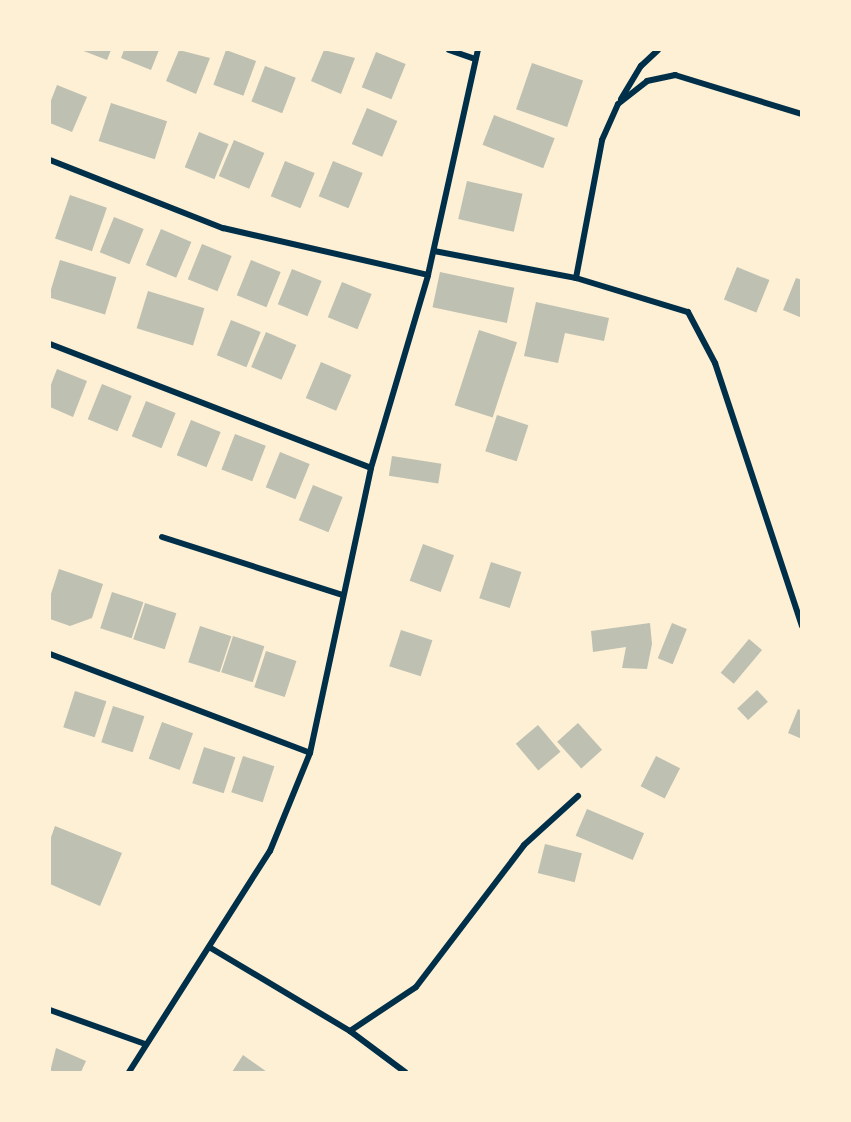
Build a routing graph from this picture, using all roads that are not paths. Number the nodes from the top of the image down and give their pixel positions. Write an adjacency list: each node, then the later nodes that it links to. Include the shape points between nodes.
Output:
1 (449, 50): 4 (street)
2 (478, 50): 4 (street)
3 (658, 50): 5 (street, via 640,66)
4 (475, 59): 8 (street)
5 (618, 104): 6 (street, via 647,81 675,75); 10 (street, via 602,140)
6 (801, 114)
7 (50, 160): 9 (street, via 223,228)
8 (434, 251): 9 (street); 10 (street)
9 (428, 275): 12 (street)
10 (576, 278): 15 (street, via 688,312 715,363)
11 (50, 344): 12 (street)
12 (370, 468): 14 (street)
13 (162, 537): 14 (street)
14 (343, 594): 17 (street)
15 (801, 626)
16 (50, 654): 17 (street)
17 (310, 753): 19 (street, via 270,851)
18 (578, 796): 21 (street, via 524,845 416,987)
19 (208, 947): 21 (street); 22 (street)
20 (50, 1010): 22 (street)
21 (351, 1031): 24 (street)
22 (145, 1044): 23 (street)
23 (129, 1072)
24 (405, 1072)

